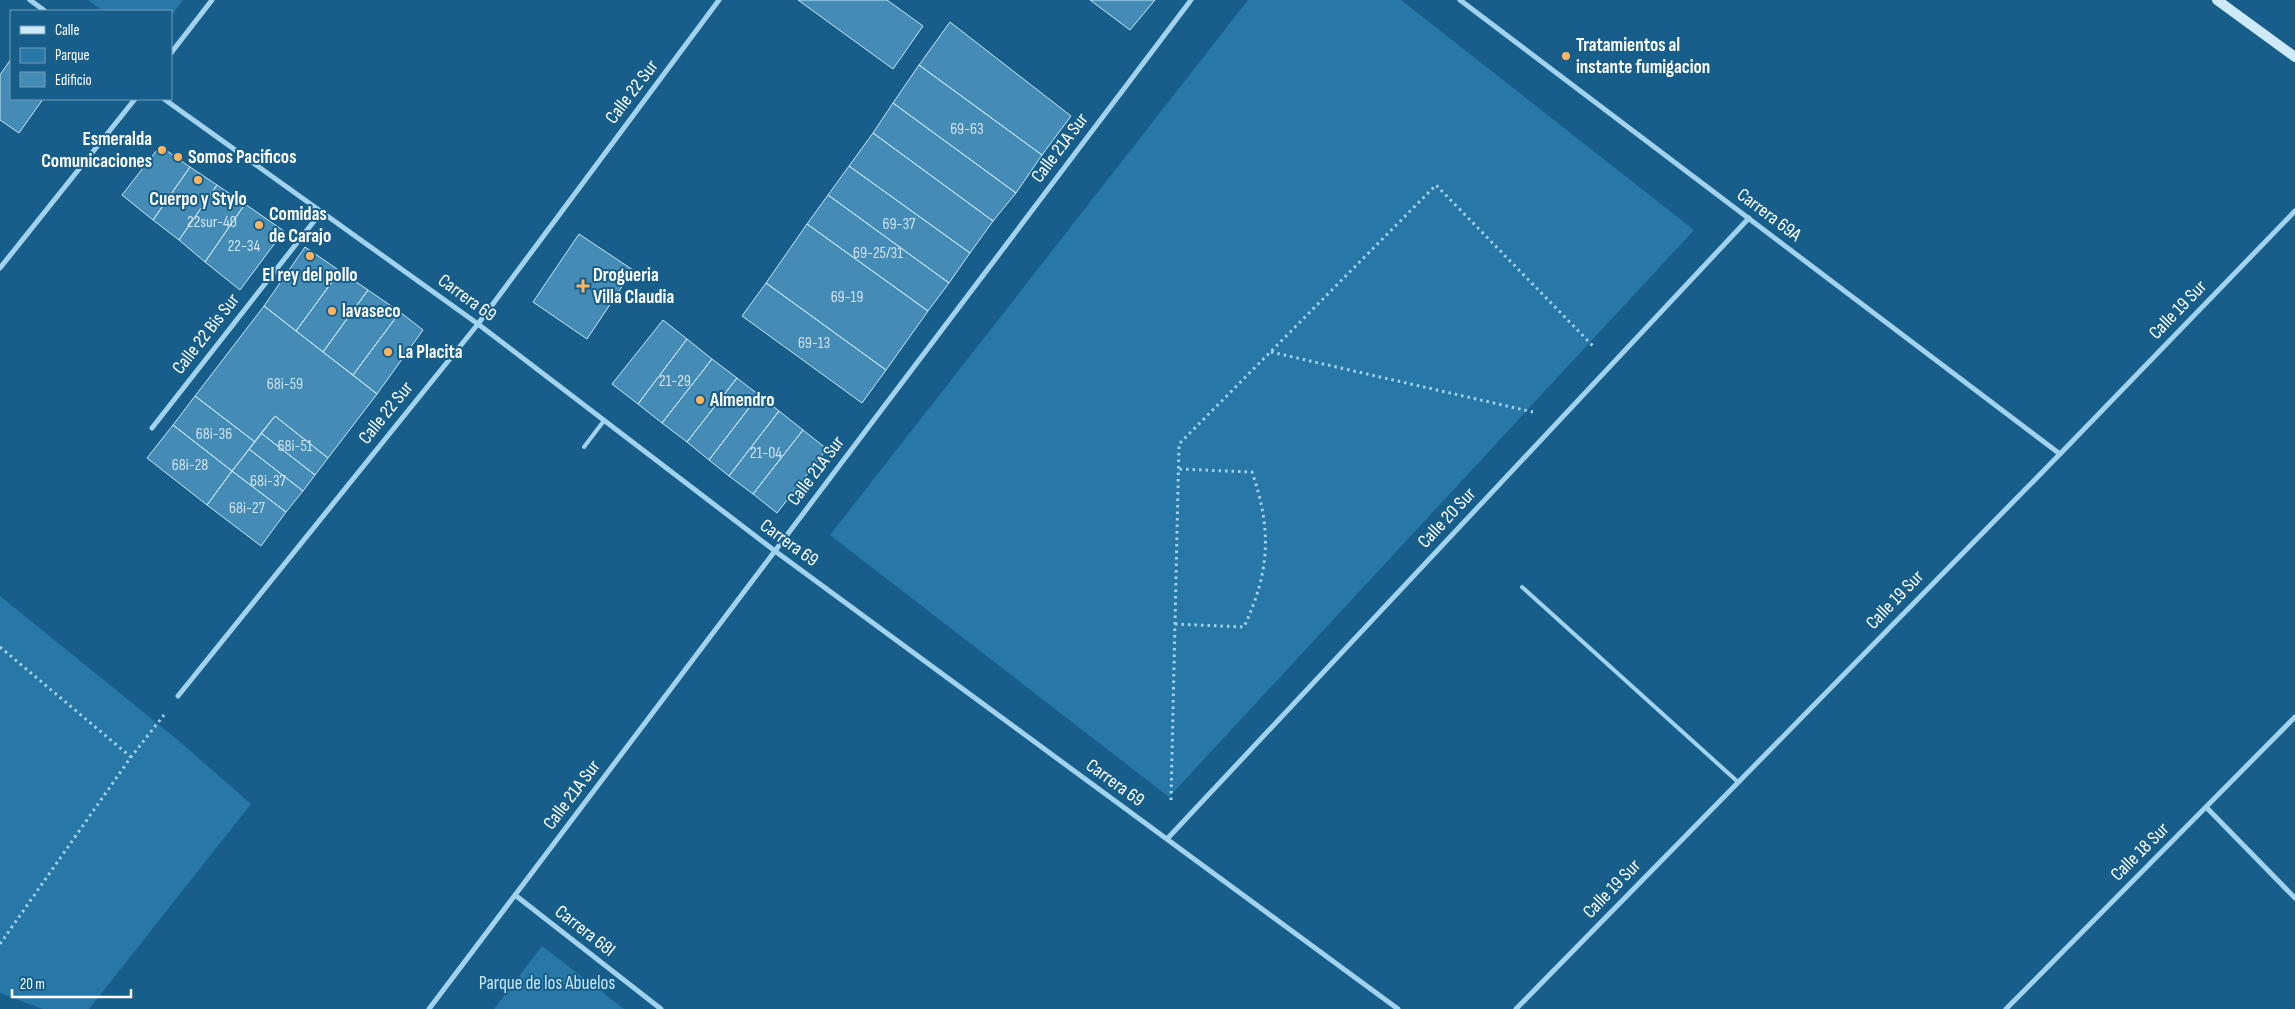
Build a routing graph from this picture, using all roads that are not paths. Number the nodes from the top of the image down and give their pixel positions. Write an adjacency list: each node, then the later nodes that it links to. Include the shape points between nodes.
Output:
1 (30, 0): 7 (street)
2 (212, 0): 8 (street)
3 (719, 0): 16 (street, Calle 22 Sur)
4 (1191, 0): 21 (street, Calle 21A Sur)
5 (1460, 0): 14 (street, Carrera 69A)
6 (2217, 0): 9 (street)
7 (44, 10)
8 (172, 52)
9 (2295, 57)
10 (134, 100): 15 (street)
11 (165, 100): 12 (street, Carrera 69)
12 (322, 211): 16 (street, Carrera 69); 18 (street, Calle 22 Bis Sur)
13 (2295, 211): 20 (street, Calle 19 Sur)
14 (1749, 218): 20 (street, Carrera 69A); 27 (street, Calle 20 Sur)
15 (0, 268)
16 (478, 324): 17 (street, Carrera 69); 23 (street, Calle 22 Sur)
17 (603, 422): 19 (lane); 21 (street, Carrera 69)
18 (152, 428)
19 (584, 447)
20 (2060, 454): 25 (street, Calle 19 Sur)
21 (775, 551): 27 (street, Carrera 69); 28 (street, Calle 21A Sur)
22 (1522, 587): 25 (lane)
23 (178, 696)
24 (2295, 717): 26 (street, Calle 18 Sur)
25 (1738, 782): 33 (street, Calle 19 Sur)
26 (2206, 807): 29 (street); 34 (street, Calle 18 Sur)
27 (1167, 839): 32 (street, Carrera 69)
28 (515, 895): 30 (street, Calle 21A Sur); 31 (street, Carrera 68I)
29 (2295, 898)
30 (429, 1009)
31 (661, 1009)
32 (1398, 1009)
33 (1516, 1009)
34 (2006, 1009)

